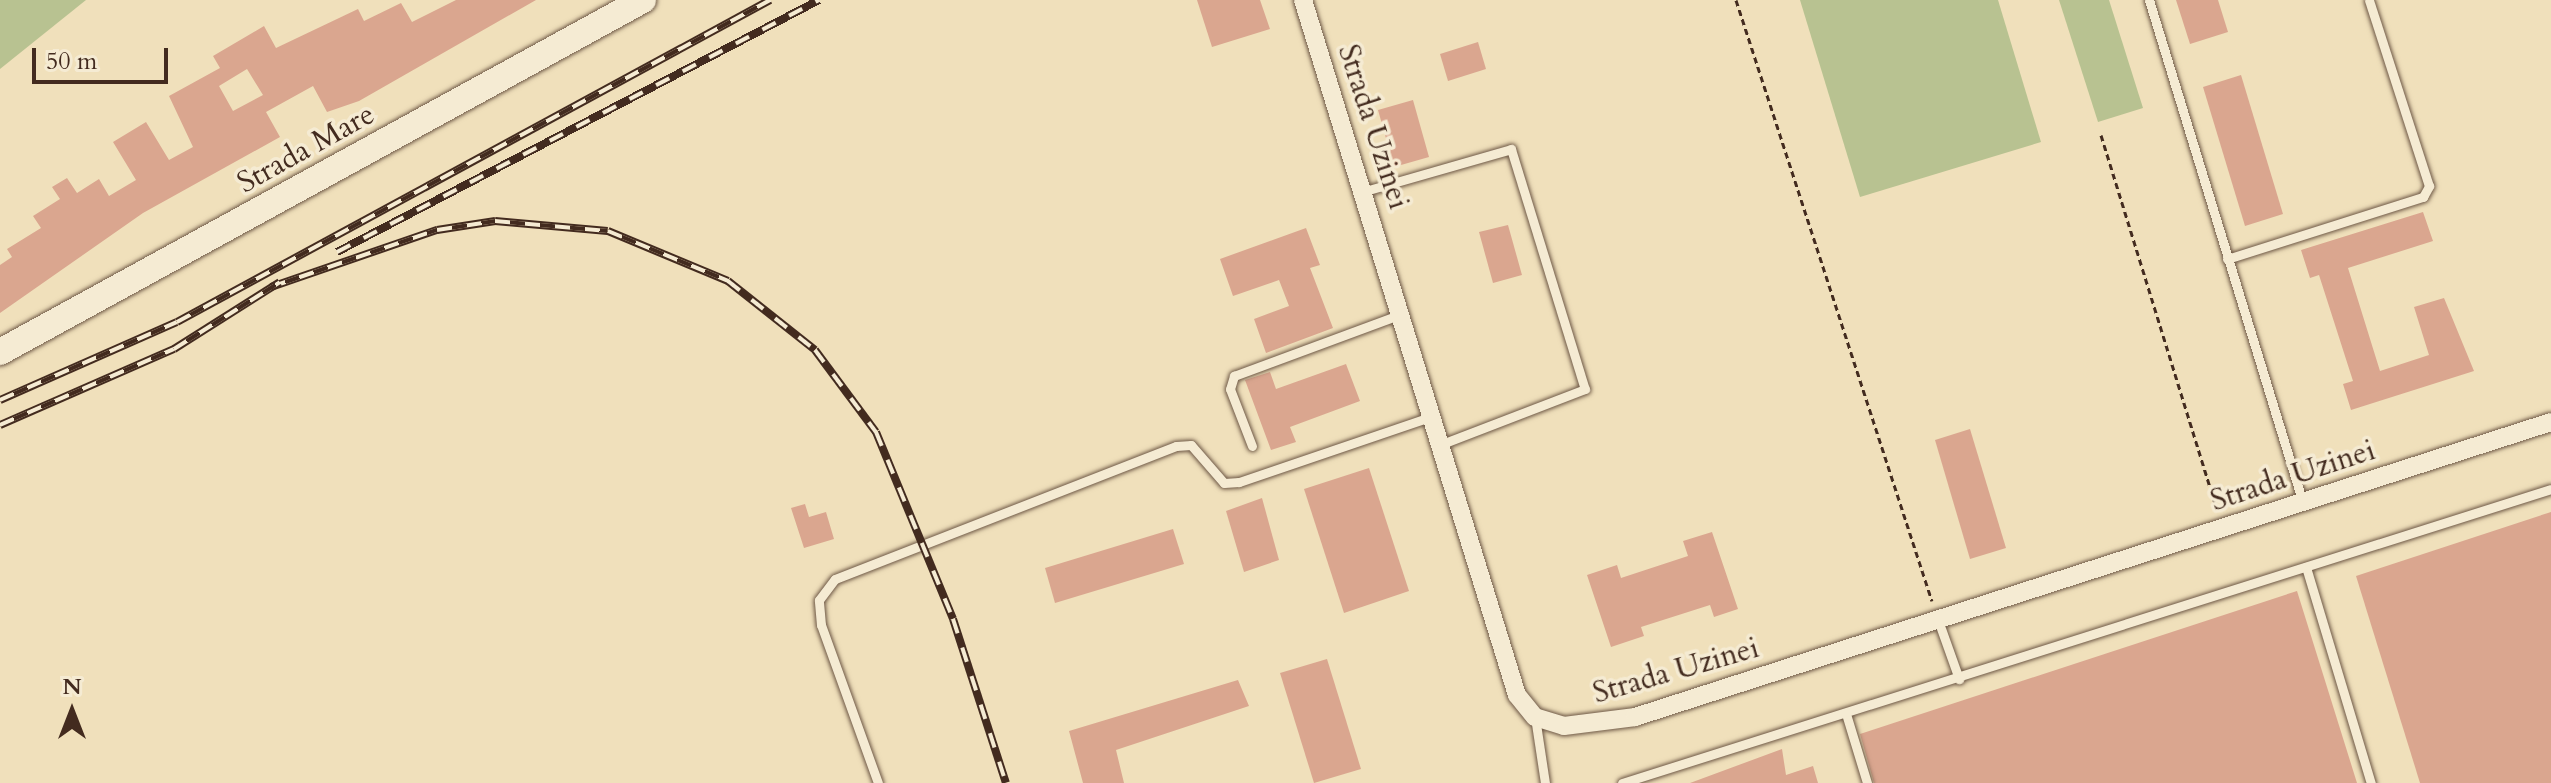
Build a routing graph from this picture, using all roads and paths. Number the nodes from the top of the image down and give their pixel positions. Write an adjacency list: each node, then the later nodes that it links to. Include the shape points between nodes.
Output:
1 (643, 0): 10 (main road, Strada Mare)
2 (1303, 0): 7 (street, Strada Uzinei)
3 (1736, 0): 19 (path)
4 (2149, 0): 8 (lane)
5 (2369, 0): 8 (lane, via 2429,186 2423,197)
6 (2101, 135): 17 (path)
7 (1365, 191): 9 (street, Strada Uzinei); 13 (lane, via 1511,149 1585,389)
8 (2227, 259): 16 (lane)
9 (1402, 314): 11 (street, Strada Uzinei); 14 (lane, via 1234,376 1230,389)
10 (0, 352)
11 (1433, 416): 13 (street, Strada Uzinei); 23 (lane, via 1239,482 1224,483 1191,445 1176,446 835,579 819,600 821,625)
12 (2551, 422): 16 (street, Strada Uzinei)
13 (1442, 444): 21 (street, Strada Uzinei, via 1517,695)
14 (1252, 446)
15 (2551, 489): 18 (lane)
16 (2303, 503): 17 (street, Strada Uzinei)
17 (2223, 528): 19 (street, Strada Uzinei)
18 (2306, 567): 20 (lane); 27 (lane)
19 (1938, 620): 20 (lane); 21 (street, Strada Uzinei, via 1635,717 1564,726)
20 (1959, 679): 22 (lane)
21 (1535, 717): 24 (lane)
22 (1847, 717): 25 (lane); 26 (lane)
23 (878, 783)
24 (1545, 783)
25 (1622, 783)
26 (1867, 783)
27 (2371, 783)

